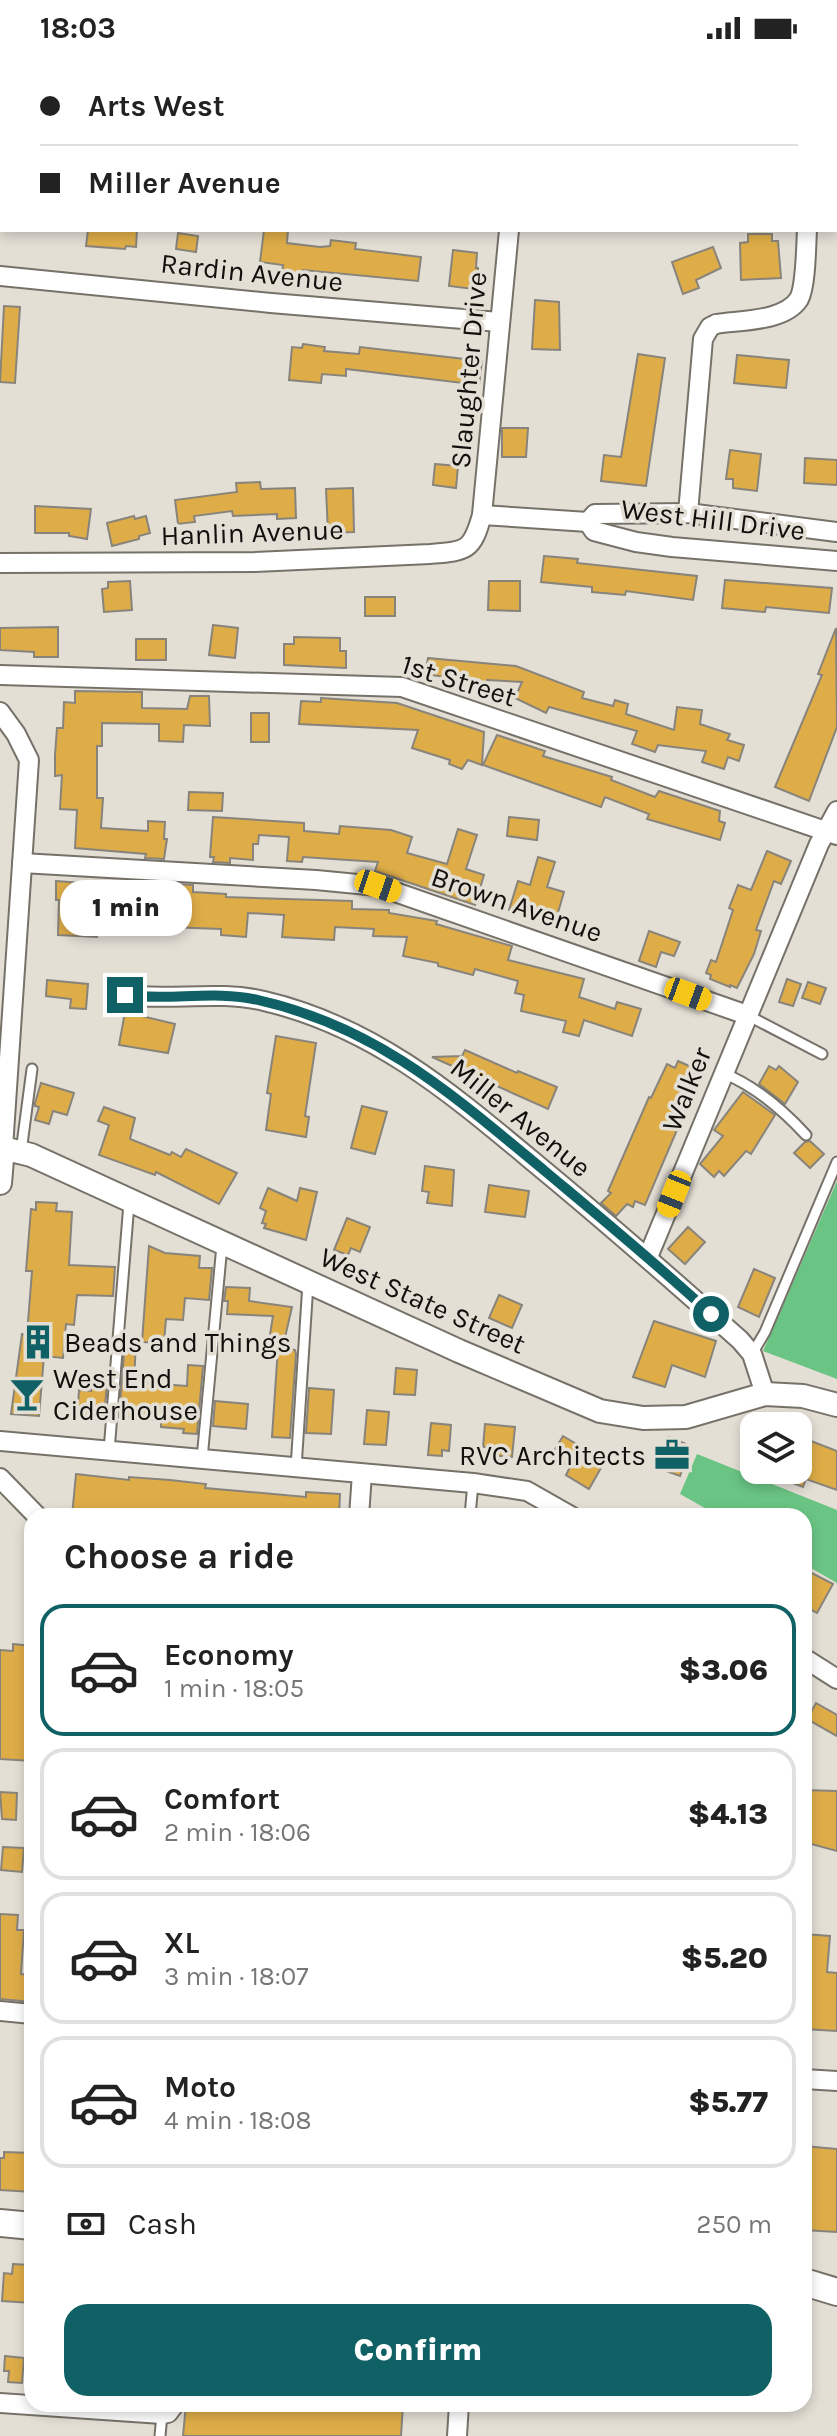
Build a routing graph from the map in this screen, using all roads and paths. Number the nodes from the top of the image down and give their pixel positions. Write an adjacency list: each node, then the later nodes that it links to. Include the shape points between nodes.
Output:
1 (509, 232): 4 (street, Slaughter Drive)
2 (807, 232): 5 (street, via 798,299 775,314 716,324 703,339)
3 (0, 276): 4 (street, Rardin Avenue)
4 (499, 322): 6 (street, Slaughter Drive)
5 (688, 513): 7 (street, West Hill Drive, via 595,514); 8 (street, West Hill Drive)
6 (482, 515): 7 (street, West Hill Drive); 10 (street, Hanlin Avenue, via 470,546 452,552 255,562)
7 (588, 522): 9 (street, West Hill Drive, via 594,531 636,542)
8 (837, 532)
9 (837, 561)
10 (0, 563)
11 (0, 675): 14 (street, 1st Street, via 402,687)
12 (0, 712): 15 (street, via 29,760)
13 (837, 811): 14 (street, Walker)
14 (832, 834): 17 (street, Walker, via 819,844)
15 (22, 863): 17 (street, Brown Avenue, via 378,886); 22 (street, via 10,946)
16 (125, 995): 27 (street, Miller Avenue, via 253,998 328,1021 371,1042 468,1107)
17 (747, 1015): 18 (lane); 20 (street, Walker)
18 (822, 1054)
19 (32, 1069): 22 (lane)
20 (723, 1073): 21 (lane, via 741,1080); 27 (street, Walker)
21 (806, 1135)
22 (8, 1149): 24 (street); 25 (street, West State Street)
23 (837, 1162): 29 (lane)
24 (0, 1183)
25 (130, 1198): 26 (street, West State Street); 33 (lane)
26 (223, 1241): 28 (street, West State Street); 34 (lane)
27 (648, 1257): 29 (street, Miller Avenue)
28 (308, 1281): 30 (street, West State Street, via 600,1411 686,1417); 35 (lane)
29 (752, 1354): 30 (street, Miller Avenue)
30 (765, 1394): 31 (street, West State Street)
31 (837, 1405)
32 (0, 1441): 33 (street)
33 (109, 1451): 34 (street)
34 (202, 1459): 35 (street)
35 (296, 1468): 36 (street)
36 (362, 1474): 38 (street); 40 (street)
37 (0, 1478): 39 (street)
38 (473, 1483): 41 (lane); 42 (street, via 527,1491)
39 (29, 1508)
40 (360, 1508)
41 (471, 1508)
42 (557, 1508)
43 (812, 1663): 44 (street)
44 (837, 1679)
45 (0, 2011): 46 (street)
46 (24, 2013)
47 (812, 2079): 48 (street)
48 (837, 2081)
49 (0, 2223): 50 (main road)
50 (24, 2225)
51 (812, 2285): 52 (main road)
52 (837, 2293): 53 (main road)
53 (812, 2294)
54 (0, 2403): 55 (street)
55 (24, 2404)
56 (167, 2412): 58 (lane)
57 (458, 2412): 59 (street)
58 (160, 2436)
59 (457, 2436)

